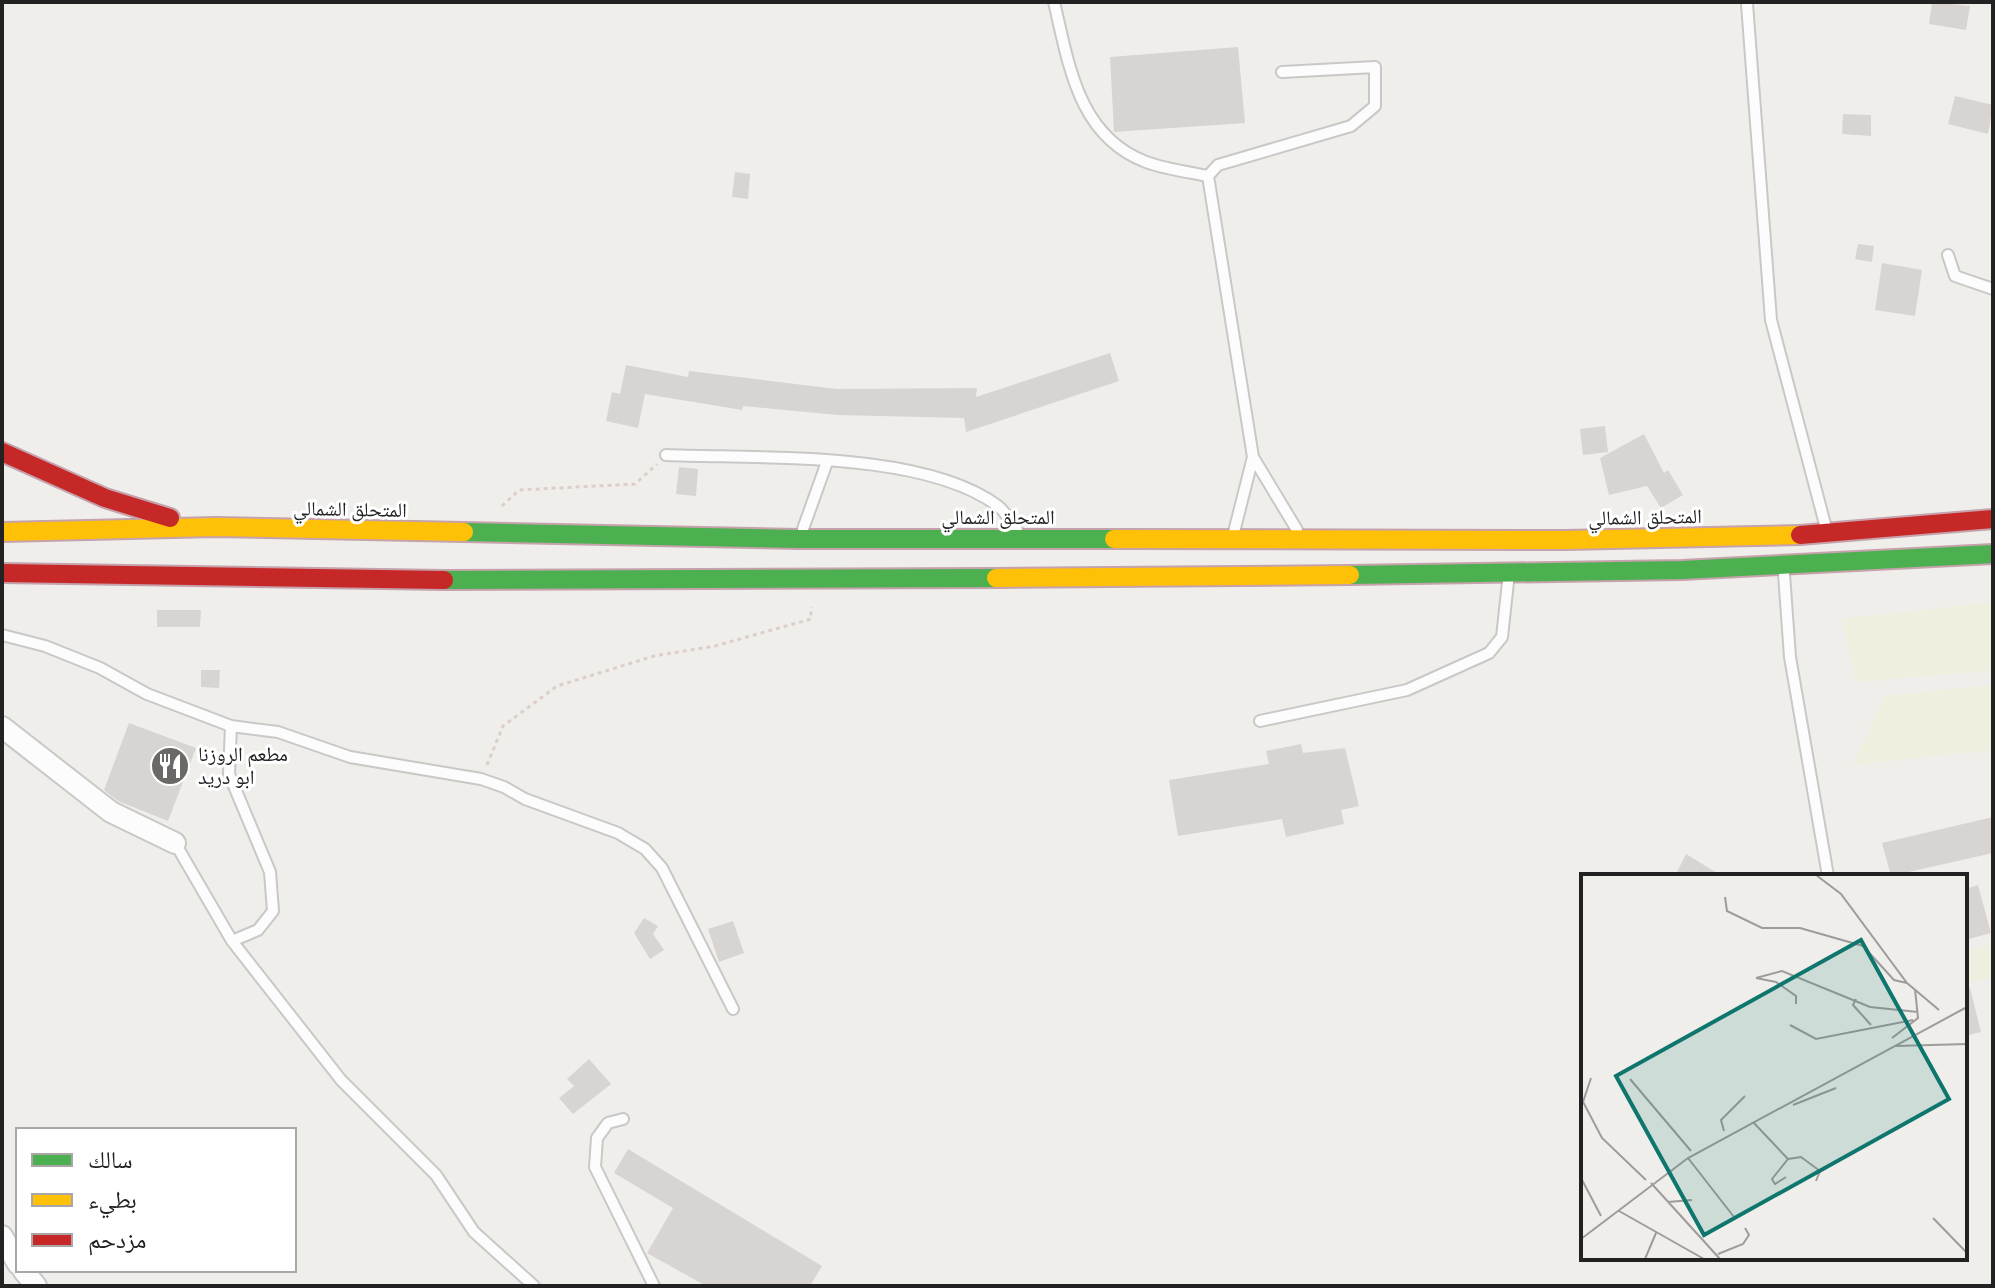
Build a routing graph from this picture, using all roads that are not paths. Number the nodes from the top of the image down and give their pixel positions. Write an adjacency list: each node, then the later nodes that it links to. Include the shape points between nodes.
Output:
1 (1054, 2): 4 (lane, via 1075,89 1093,123 1117,146 1147,162)
2 (1747, 4): 14 (lane, via 1771,320)
3 (1282, 72): 4 (lane, via 1375,67 1375,106 1351,126 1218,165)
4 (1208, 176): 9 (lane)
5 (1948, 255): 6 (lane, via 1955,276)
6 (1993, 289)
7 (2, 452): 12 (highway, via 140,511)
8 (666, 455): 10 (lane)
9 (1253, 457): 16 (lane); 18 (lane)
10 (827, 462): 15 (lane); 17 (lane, via 914,470 982,496 1002,508)
11 (1993, 519): 14 (highway, المتحلق الشمالي)
12 (216, 527): 13 (highway, المتحلق الشمالي); 15 (highway, المتحلق الشمالي)
13 (2, 532)
14 (1827, 534): 18 (highway, المتحلق الشمالي)
15 (799, 539): 17 (highway, المتحلق الشمالي)
16 (1232, 539): 17 (highway, المتحلق الشمالي); 18 (highway, المتحلق الشمالي)
17 (1027, 540)
18 (1303, 541)
19 (1993, 554): 20 (highway)
20 (1783, 564): 21 (highway); 30 (lane, via 1790,657)
21 (1509, 572): 23 (highway); 26 (lane, via 1502,637 1489,653 1407,690)
22 (2, 573): 23 (highway)
23 (143, 576): 24 (highway)
24 (2, 589)
25 (2, 635): 27 (lane, via 45,646)
26 (1260, 721)
27 (231, 726): 31 (lane, via 229,774 270,872 273,911 258,930); 32 (lane, via 278,732 350,757 481,779 618,833 645,849 662,868)
28 (2, 727): 29 (street, via 111,812)
29 (175, 843): 31 (lane)
30 (1828, 874)
31 (232, 941): 36 (lane, via 341,1080 436,1175 474,1232)
32 (733, 1009)
33 (623, 1119): 37 (lane, via 608,1123 597,1138 595,1167)
34 (2, 1236): 35 (street)
35 (16, 1260)
36 (534, 1286)
37 (654, 1286)

